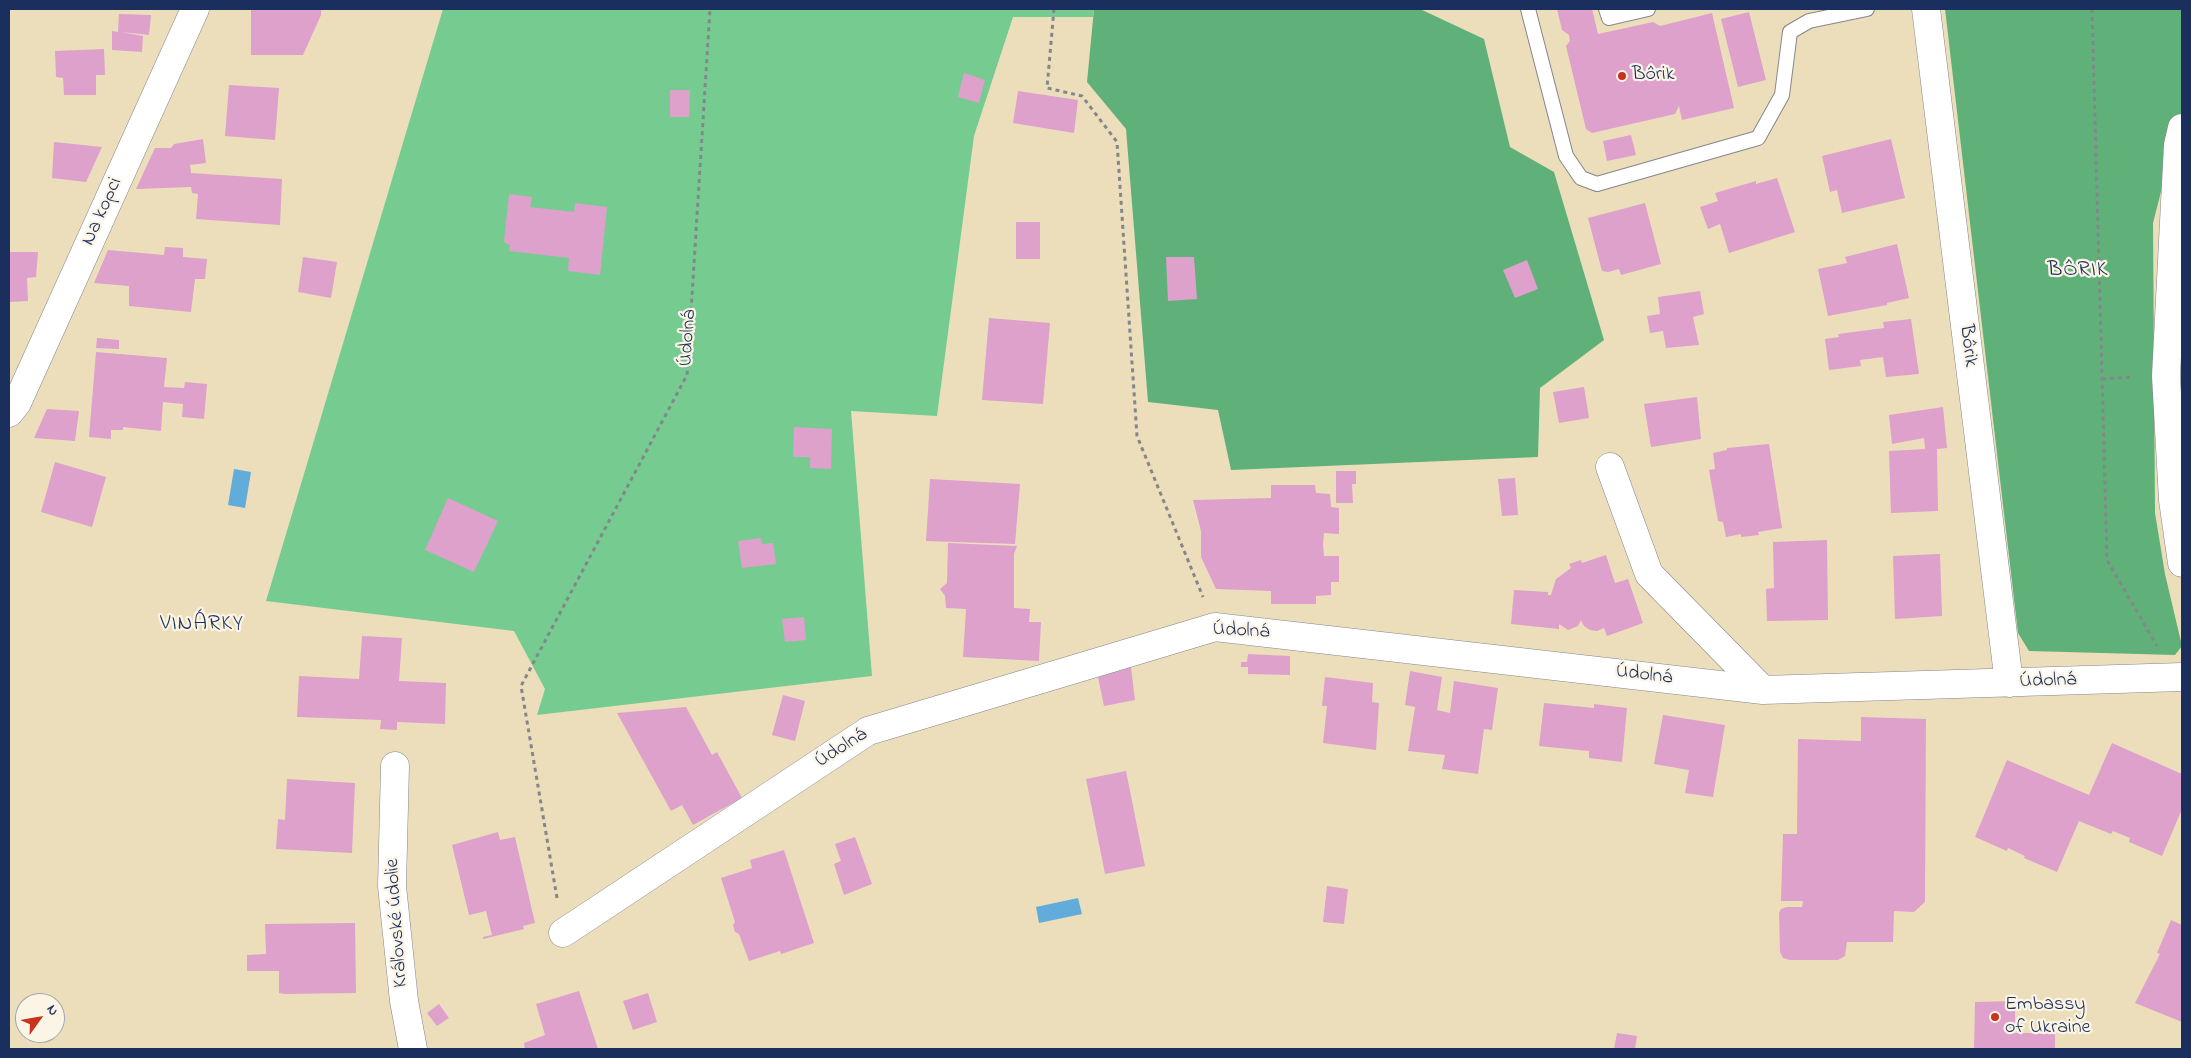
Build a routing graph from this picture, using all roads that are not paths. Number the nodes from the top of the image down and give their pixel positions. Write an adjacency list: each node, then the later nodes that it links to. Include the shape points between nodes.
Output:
1 (196, 9): 9 (street, Na kopci, via 17,403)
2 (1528, 9): 5 (lane, via 1566,156 1581,178 1597,184 1758,138 1782,95 1790,32 1809,22)
3 (1606, 9): 4 (lane, via 1609,18)
4 (1648, 9)
5 (1867, 9)
6 (1926, 9): 13 (street, Bôrik)
7 (2182, 128): 8 (street, via 2178,145)
8 (2174, 370): 11 (street, via 2173,500)
9 (9, 413)
10 (1610, 467): 14 (street, via 1649,574)
11 (2182, 563)
12 (2179, 677): 13 (street, Údolná)
13 (2009, 683): 14 (street, Údolná)
14 (1763, 690): 16 (street, Údolná, via 1215,627 868,731)
15 (395, 766): 17 (street, Kráľovské údolie, via 392,886 404,1001)
16 (562, 933)
17 (413, 1049)

